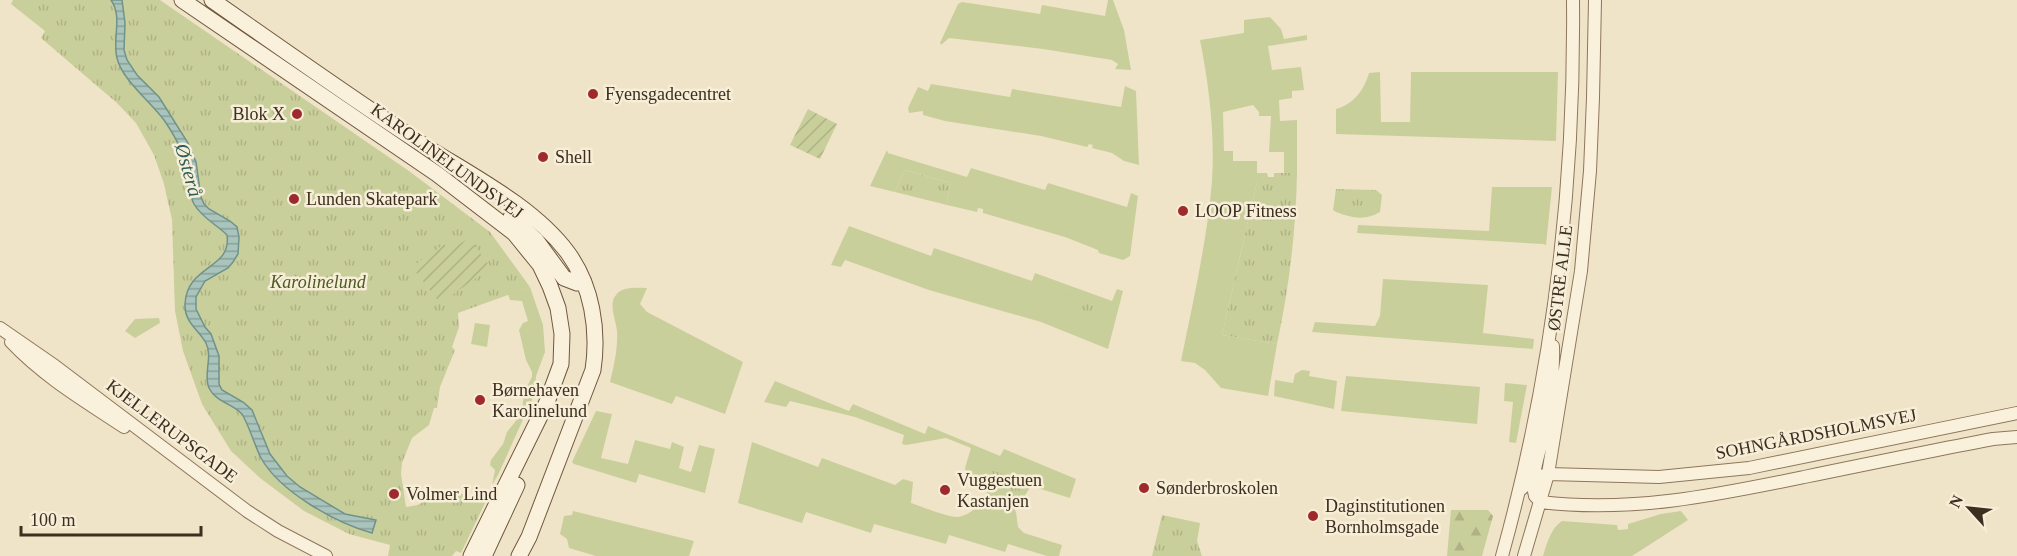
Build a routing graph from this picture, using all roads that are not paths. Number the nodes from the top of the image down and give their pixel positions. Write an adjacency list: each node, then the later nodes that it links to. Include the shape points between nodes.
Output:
1 (182, 0): 5 (main road, KAROLINELUNDSVEJ)
2 (212, 0): 6 (main road, KAROLINELUNDSVEJ, via 411,137 512,201 558,241)
3 (1574, 0): 9 (street, ØSTRE ALLE, via 1569,169)
4 (1595, 0): 14 (street, ØSTRE ALLE, via 1586,224 1573,330)
5 (437, 174): 7 (main road, via 510,216 536,240); 8 (main road, KAROLINELUNDSVEJ, via 514,233 537,259)
6 (581, 275): 7 (main road); 19 (main road, KAROLINELUNDSVEJ, via 595,326 596,356)
7 (564, 278): 8 (main road)
8 (555, 298): 11 (main road, KAROLINELUNDSVEJ, via 563,349)
9 (1552, 311): 15 (street, via 1554,367); 16 (street, ØSTRE ALLE)
10 (0, 329): 20 (street, KJELLERUPSGADE, via 41,370 80,399); 21 (street, KJELLERUPSGADE, via 255,516 299,544)
11 (547, 402): 22 (main road, KAROLINELUNDSVEJ); 23 (main road, via 518,482)
12 (2017, 413): 14 (street, SOHNGÅRDSHOLMSVEJ, via 1749,468 1659,477)
13 (2017, 435): 17 (street, via 1686,500 1602,505)
14 (1548, 474): 15 (street, SOHNGÅRDSHOLMSVEJ); 17 (street, ØSTRE ALLE)
15 (1534, 478): 16 (street, SOHNGÅRDSHOLMSVEJ); 17 (street, via 1535,496)
16 (1519, 491): 18 (street, ØSTRE ALLE)
17 (1541, 502): 28 (street, ØSTRE ALLE)
18 (1510, 527): 26 (street, ØSTRE ALLE); 27 (street)
19 (529, 537): 24 (main road, KAROLINELUNDSVEJ); 25 (main road)
20 (306, 556)
21 (327, 556)
22 (471, 556)
23 (484, 556)
24 (519, 556)
25 (527, 556)
26 (1502, 556)
27 (1508, 556)
28 (1524, 556)

